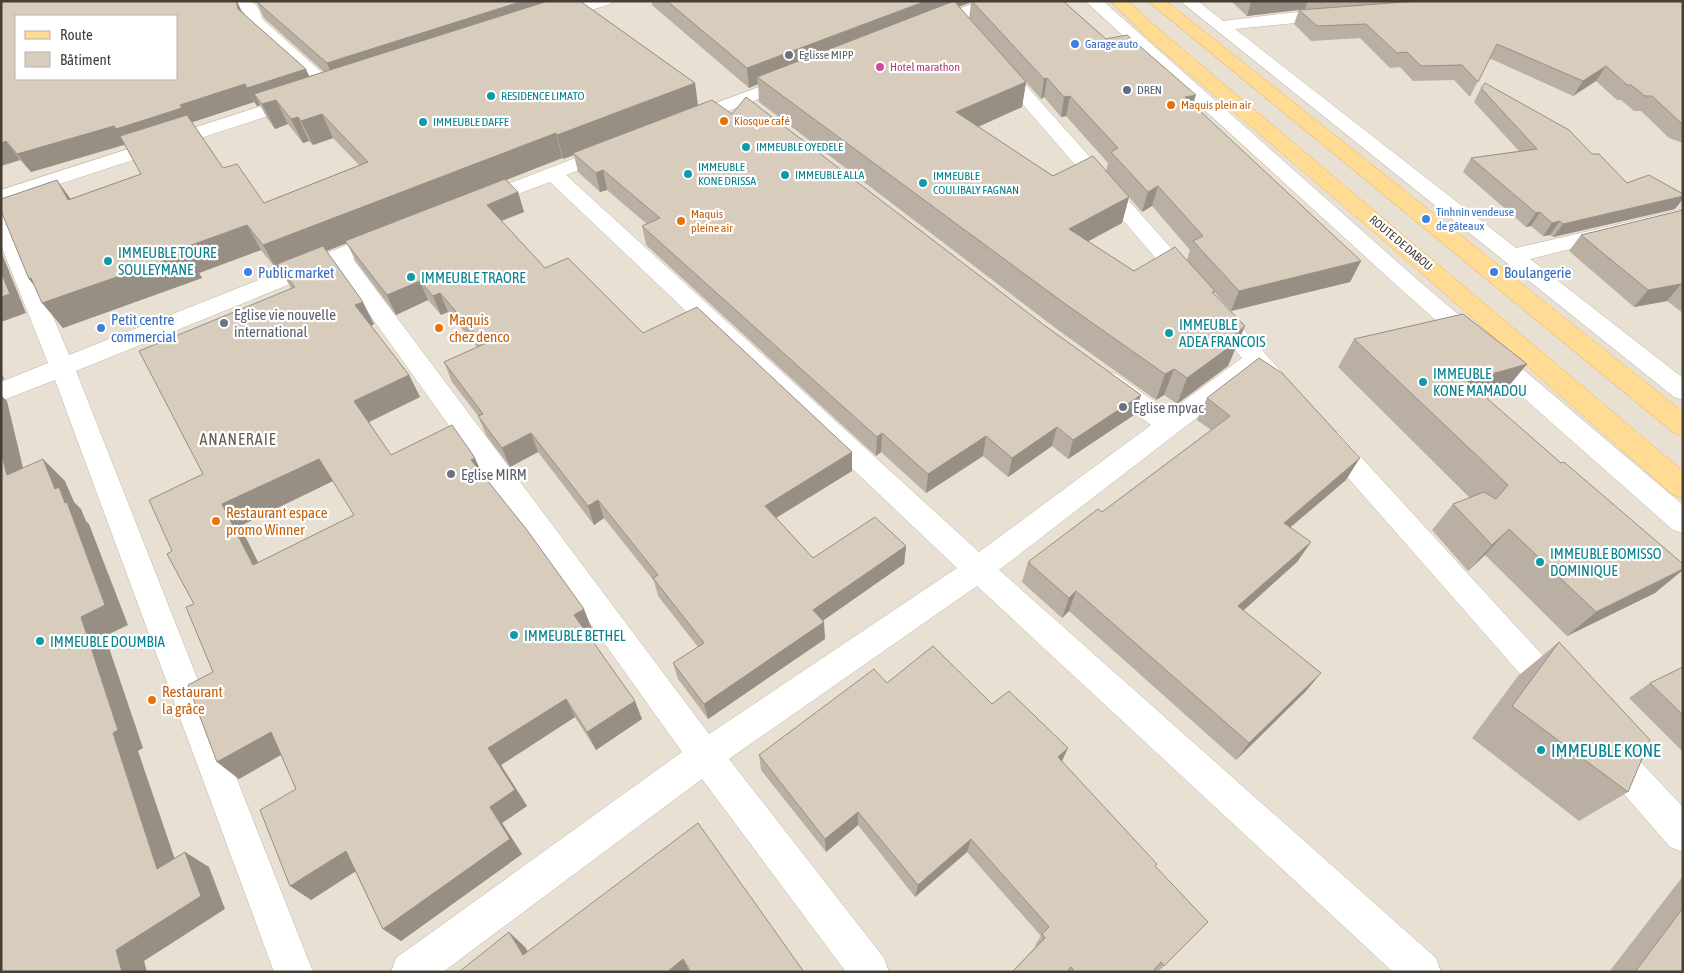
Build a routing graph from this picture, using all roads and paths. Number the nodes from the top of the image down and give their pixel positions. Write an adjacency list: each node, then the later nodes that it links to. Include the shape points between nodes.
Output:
1 (240, 1): 16 (street, via 252,10 254,21)
2 (604, 1): 8 (street)
3 (994, 1): 12 (street)
4 (1093, 1): 35 (street, via 1420,294)
5 (1118, 1): 34 (main road, ROUTE DE DABOU)
6 (1156, 1): 33 (main road)
7 (1188, 1): 11 (street)
8 (578, 5): 10 (street)
9 (1349, 14): 11 (street)
10 (536, 23)
11 (1222, 26): 26 (street)
12 (969, 32): 13 (street); 27 (street)
13 (909, 34)
14 (807, 74): 17 (street, via 749,105)
15 (350, 84): 16 (street)
16 (331, 90): 20 (street)
17 (670, 127)
18 (625, 145): 19 (street)
19 (553, 174): 21 (street); 36 (street)
20 (1, 197)
21 (460, 210)
22 (1683, 215): 26 (street)
23 (1, 218): 28 (street)
24 (404, 231): 25 (street)
25 (339, 256): 28 (street); 39 (street)
26 (1512, 256): 30 (street)
27 (1257, 359): 32 (street); 37 (street)
28 (62, 367): 31 (street); 41 (street)
29 (1089, 367): 32 (street)
30 (1683, 391)
31 (1, 392)
32 (1169, 426): 36 (street)
33 (1683, 426)
34 (1683, 487)
35 (1683, 522)
36 (978, 569): 39 (street); 44 (street)
37 (1570, 708)
38 (1596, 737): 40 (street)
39 (705, 756): 42 (street); 43 (street)
40 (1683, 834)
41 (294, 972)
42 (410, 972)
43 (870, 972)
44 (1422, 972)

